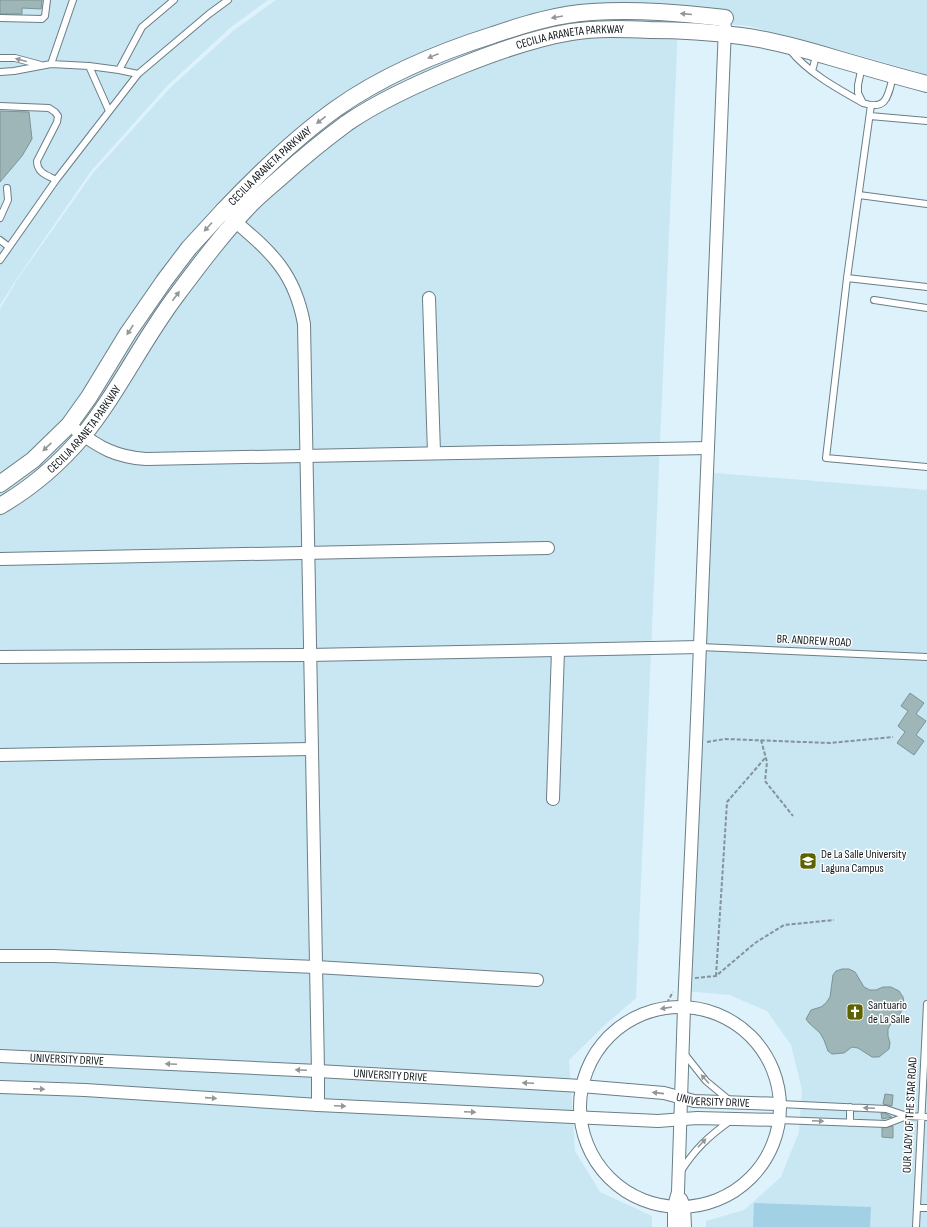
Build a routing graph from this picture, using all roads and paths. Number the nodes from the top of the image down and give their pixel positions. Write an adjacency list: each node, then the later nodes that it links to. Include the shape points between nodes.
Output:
1 (47, 0): 5 (lane, via 45,16 42,19)
2 (73, 0): 11 (lane)
3 (174, 0): 15 (lane, via 142,27)
4 (228, 0): 18 (lane)
5 (0, 18)
6 (725, 18): 7 (street); 32 (street, CECILIA ARANETA PARKWAY, one-way to 32, via 628,11 576,14 544,19 453,48 390,77 338,107 278,156)
7 (724, 34): 8 (street, CECILIA ARANETA PARKWAY); 30 (street, CECILIA ARANETA PARKWAY, via 671,30 571,32 483,57 410,88 347,123); 45 (street)
8 (786, 45): 9 (street, CECILIA ARANETA PARKWAY); 16 (lane)
9 (817, 53): 14 (street, CECILIA ARANETA PARKWAY); 16 (lane)
10 (0, 58): 12 (lane, one-way to 10, via 15,58)
11 (51, 64): 12 (lane); 13 (lane)
12 (42, 66): 17 (lane)
13 (89, 66): 15 (lane); 24 (lane)
14 (862, 66): 19 (street, CECILIA ARANETA PARKWAY); 21 (lane, via 858,94)
15 (119, 70): 18 (lane)
16 (812, 70): 21 (lane, via 840,91)
17 (0, 72)
18 (138, 74): 24 (lane)
19 (893, 75): 20 (street, CECILIA ARANETA PARKWAY); 23 (lane, via 885,102)
20 (927, 84)
21 (863, 103): 23 (lane)
22 (0, 106): 27 (lane, via 49,108 55,112 58,116 57,122 37,161 37,167)
23 (871, 106): 25 (lane)
24 (109, 111): 27 (lane)
25 (870, 116): 26 (lane); 29 (lane)
26 (927, 121)
27 (56, 180): 36 (lane)
28 (7, 188): 33 (lane, via 8,200)
29 (859, 195): 31 (lane); 38 (lane)
30 (253, 202): 32 (street, CECILIA ARANETA PARKWAY); 34 (street, CECILIA ARANETA PARKWAY)
31 (927, 204)
32 (223, 211): 34 (street); 43 (street, CECILIA ARANETA PARKWAY, one-way to 43, via 189,248 151,298 89,398)
33 (0, 218)
34 (235, 222): 44 (street, CECILIA ARANETA PARKWAY, one-way to 34, via 163,313); 47 (street, via 279,262 296,292 301,307 304,324)
35 (0, 240): 36 (lane)
36 (9, 247): 37 (lane)
37 (0, 260)
38 (847, 278): 39 (lane); 48 (lane, via 826,458)
39 (927, 287)
40 (429, 298): 46 (street)
41 (874, 300): 42 (lane)
42 (927, 308)
43 (69, 425): 44 (street); 49 (street, CECILIA ARANETA PARKWAY, one-way to 49, via 33,460)
44 (83, 436): 47 (street, via 104,449 130,458); 50 (street, CECILIA ARANETA PARKWAY, via 46,473)
45 (708, 448): 46 (street); 54 (street)
46 (434, 453): 47 (street)
47 (305, 455): 52 (street)
48 (927, 467)
49 (0, 484)
50 (0, 506)
51 (548, 548): 52 (street)
52 (307, 553): 53 (street); 56 (street)
53 (0, 559)
54 (700, 647): 55 (street); 58 (lane, BR. ANDREW ROAD); 61 (street)
55 (558, 650): 56 (street); 65 (street)
56 (309, 655): 57 (street); 62 (street)
57 (0, 657)
58 (927, 657)
59 (893, 737): 60 (path, via 830,743)
60 (761, 740): 61 (path, via 725,739); 64 (path)
61 (696, 744): 71 (street)
62 (311, 749): 63 (street); 69 (street)
63 (0, 755)
64 (766, 758): 66 (path, via 765,781); 70 (path, via 727,802)
65 (553, 799)
66 (793, 816)
67 (834, 920): 70 (path, via 784,925 756,943)
68 (0, 956): 69 (street)
69 (316, 967): 72 (street); 77 (street)
70 (716, 976): 71 (path)
71 (686, 978): 74 (street)
72 (537, 980)
73 (927, 1004): 87 (lane, OUR LADY OF THE STAR ROAD)
74 (684, 1007): 75 (street); 78 (street, one-way to 78, via 664,1008 640,1014 619,1026 595,1053); 82 (street, via 711,1012 733,1022 752,1038 767,1057 776,1080)
75 (683, 1051): 80 (street); 81 (lane, one-way to 75, via 706,1081)
76 (0, 1056): 77 (street, UNIVERSITY DRIVE, one-way to 76)
77 (318, 1071): 78 (street, UNIVERSITY DRIVE, one-way to 77); 83 (street)
78 (581, 1086): 80 (street, UNIVERSITY DRIVE, one-way to 78, via 664,1093); 86 (street)
79 (0, 1087): 83 (street, UNIVERSITY DRIVE, one-way to 83)
80 (682, 1098): 81 (street, UNIVERSITY DRIVE, via 694,1101); 88 (street)
81 (732, 1102): 82 (street, UNIVERSITY DRIVE)
82 (780, 1104): 84 (lane); 90 (street)
83 (318, 1105): 86 (street, UNIVERSITY DRIVE, one-way to 86)
84 (850, 1107): 85 (lane, one-way to 84, via 886,1109); 91 (lane)
85 (907, 1116): 87 (lane); 91 (lane, via 886,1124)
86 (580, 1117): 88 (street, UNIVERSITY DRIVE, via 658,1121); 93 (street, via 584,1136 592,1154 603,1171 617,1185 653,1203)
87 (924, 1117): 94 (lane, OUR LADY OF THE STAR ROAD)
88 (681, 1119): 89 (street, UNIVERSITY DRIVE); 92 (street)
89 (732, 1119): 90 (street, UNIVERSITY DRIVE); 92 (lane, one-way to 89, via 696,1149)
90 (779, 1120): 91 (lane, one-way to 91); 93 (street, via 773,1143 762,1164 746,1181 727,1195 705,1203)
91 (850, 1123)
92 (679, 1174): 93 (street)
93 (679, 1206): 96 (street); 97 (street)
94 (917, 1208): 95 (lane); 98 (lane, OUR LADY OF THE STAR ROAD)
95 (927, 1208)
96 (674, 1227)
97 (684, 1227)
98 (916, 1227)

